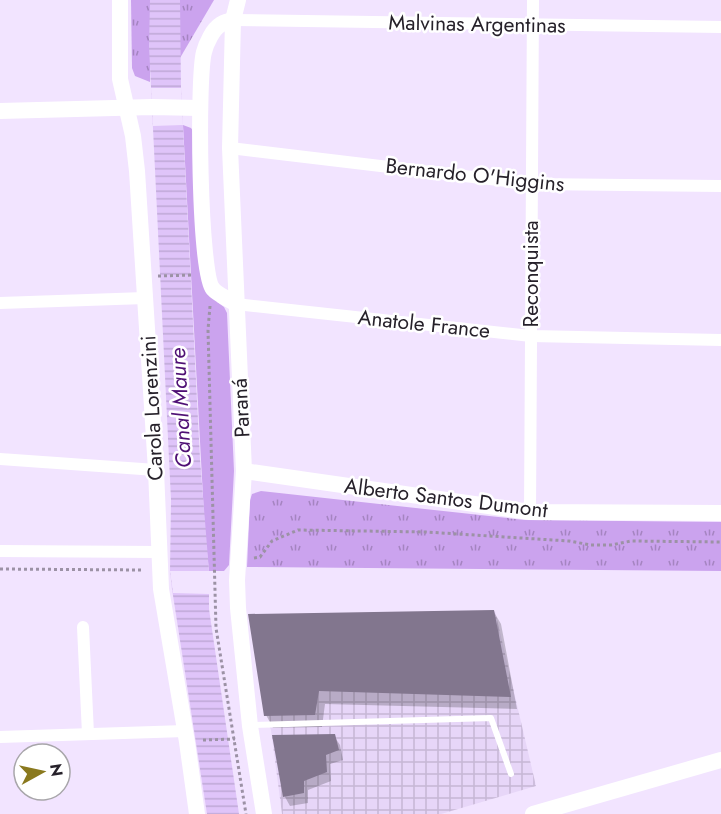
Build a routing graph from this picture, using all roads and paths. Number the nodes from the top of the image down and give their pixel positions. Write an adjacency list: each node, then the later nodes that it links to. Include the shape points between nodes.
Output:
1 (120, 0): 7 (street, Carola Lorenzini, via 120,79)
2 (238, 0): 4 (street, Paraná)
3 (532, 0): 5 (street, Reconquista)
4 (233, 20): 5 (street, Malvinas Argentinas); 8 (street, via 220,25 203,53); 10 (street, Paraná)
5 (532, 25): 6 (street, Malvinas Argentinas); 11 (street, Reconquista)
6 (721, 27)
7 (126, 108): 8 (street); 9 (street); 16 (street, Carola Lorenzini, via 137,171)
8 (199, 108): 15 (street, via 202,209 207,274)
9 (0, 111)
10 (230, 148): 11 (street, Bernardo O'Higgins); 18 (street, Paraná)
11 (531, 184): 12 (street, Bernardo O'Higgins); 19 (street, Reconquista)
12 (721, 186)
13 (192, 275): 14 (path)
14 (160, 276)
15 (212, 289): 18 (street); 41 (path, via 208,330 216,628)
16 (145, 298): 17 (street); 22 (street, Carola Lorenzini)
17 (0, 303)
18 (236, 304): 19 (street, Anatole France); 23 (street, Paraná)
19 (531, 336): 20 (street, Anatole France); 24 (street, Reconquista)
20 (721, 340)
21 (0, 459): 22 (street)
22 (156, 470): 28 (street, Carola Lorenzini)
23 (244, 471): 24 (street, Alberto Santos Dumont); 29 (street, Paraná)
24 (530, 512): 25 (street, Alberto Santos Dumont)
25 (721, 513)
26 (721, 542): 29 (path, via 631,541 591,545 426,532 298,530 272,542 260,557)
27 (0, 551): 28 (street)
28 (160, 552): 35 (street, Carola Lorenzini, via 161,589)
29 (238, 559): 33 (street, Paraná, via 238,608)
30 (0, 568): 31 (path)
31 (141, 570)
32 (83, 627): 34 (street)
33 (250, 726): 39 (lane, via 491,718); 42 (street, Paraná)
34 (88, 734): 35 (street); 36 (street)
35 (191, 736): 37 (path); 40 (street, Carola Lorenzini)
36 (0, 737)
37 (228, 740)
38 (721, 760): 43 (street)
39 (511, 774)
40 (197, 814)
41 (246, 814)
42 (264, 814)
43 (533, 814)

